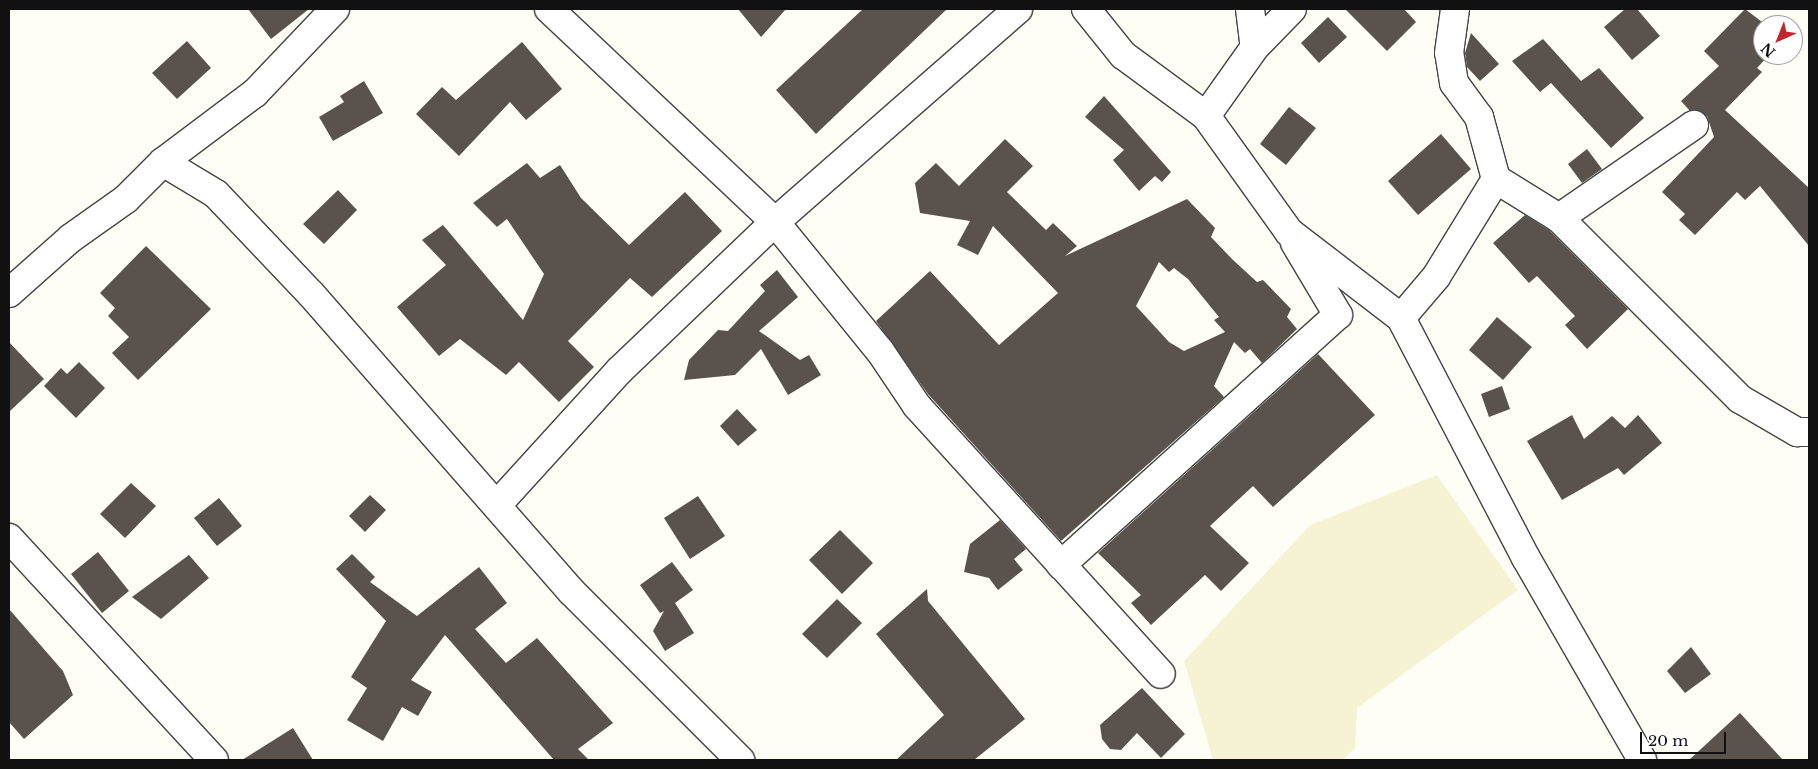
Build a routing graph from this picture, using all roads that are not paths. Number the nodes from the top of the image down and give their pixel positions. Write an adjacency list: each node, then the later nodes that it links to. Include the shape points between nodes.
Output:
1 (334, 9): 11 (street, via 255,93)
2 (549, 9): 14 (street)
3 (1018, 9): 14 (street)
4 (1086, 9): 9 (street, via 1123,54)
5 (1250, 9): 8 (street)
6 (1292, 9): 8 (street)
7 (1455, 9): 12 (street, via 1449,53 1454,83 1479,117)
8 (1255, 47): 9 (street)
9 (1206, 116): 15 (street)
10 (1694, 126): 13 (street)
11 (163, 162): 16 (street, via 126,200 71,238); 19 (street, via 216,194)
12 (1496, 179): 13 (street); 17 (street, via 1436,277)
13 (1560, 218): 18 (street, via 1740,399 1797,432)
14 (775, 222): 19 (street, via 620,370); 21 (street, via 880,351 917,406)
15 (1288, 232): 17 (street); 21 (street, via 1338,315)
16 (9, 293)
17 (1401, 318): 25 (street, via 1526,558)
18 (1809, 432)
19 (498, 505): 24 (street, via 572,592)
20 (9, 538): 23 (street)
21 (1061, 564): 22 (street)
22 (1161, 674)
23 (214, 760)
24 (740, 760)
25 (1642, 760)

